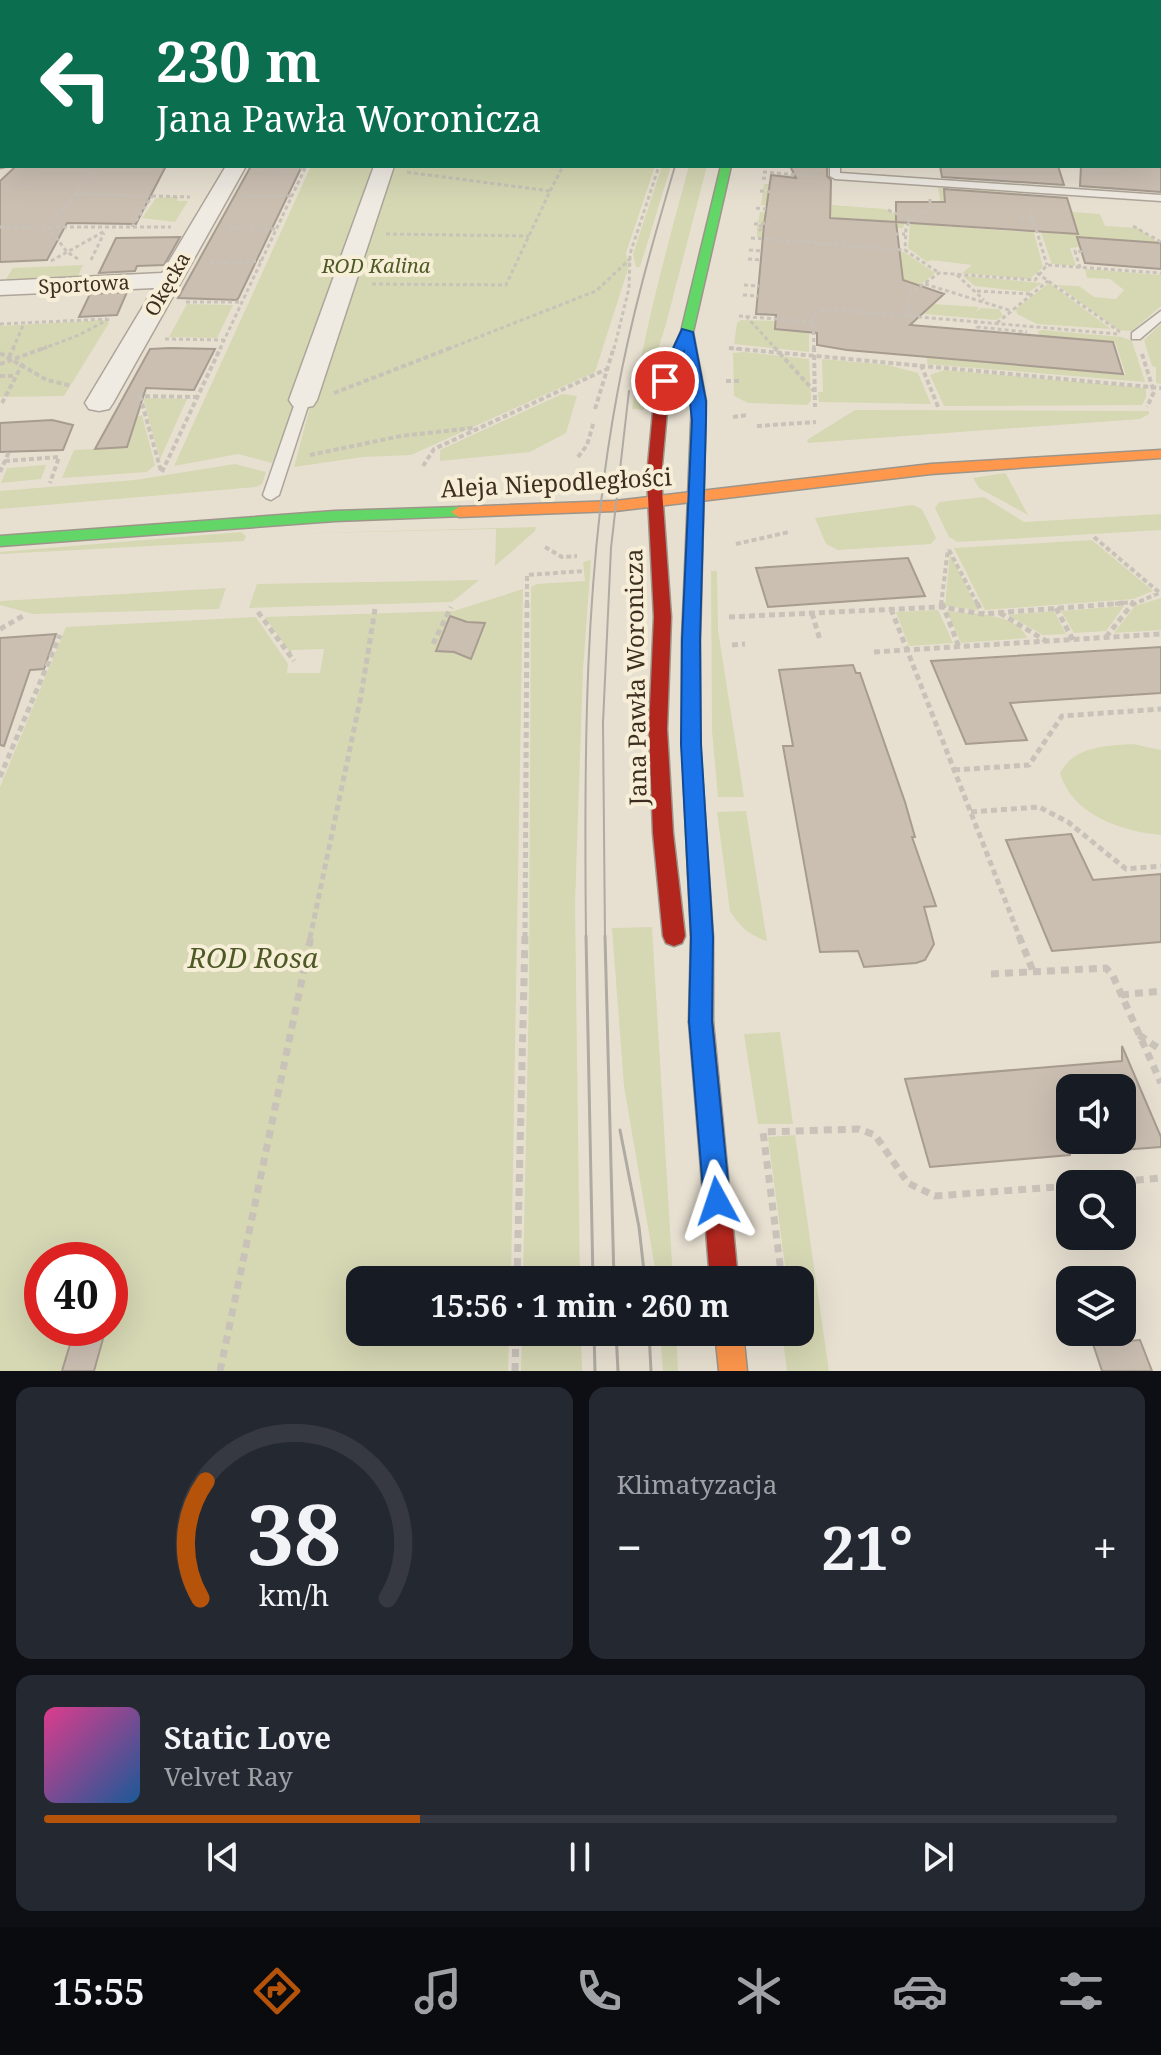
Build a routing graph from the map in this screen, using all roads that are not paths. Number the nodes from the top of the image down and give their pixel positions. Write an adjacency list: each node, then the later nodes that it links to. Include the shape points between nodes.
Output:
1 (241, 168): 7 (street, Okęcka)
2 (384, 168): 12 (street)
3 (726, 168): 9 (street, Jana Pawła Woronicza)
4 (835, 171): 5 (lane)
5 (1161, 198)
6 (0, 288): 7 (street, Sportowa)
7 (170, 291): 11 (street, Okęcka)
8 (1161, 315): 10 (lane)
9 (687, 332): 14 (street, Jana Pawła Woronicza, via 699,401); 14 (street, Jana Pawła Woronicza, via 659,402)
10 (1136, 336)
11 (99, 403)
12 (302, 404): 16 (lane)
13 (1161, 454): 17 (street, Aleja Niepodległości, via 931,469)
14 (683, 470): 15 (street, Aleja Niepodległości); 17 (street, Jana Pawła Woronicza); 18 (street, Jana Pawła Woronicza)
15 (630, 476)
16 (271, 496)
17 (696, 497): 18 (street, Aleja Niepodległości); 22 (street, Jana Pawła Woronicza, via 691,744 702,937)
18 (654, 502): 19 (street, Aleja Niepodległości, via 307,517); 20 (street, Jana Pawła Woronicza, via 662,604 661,795)
19 (0, 541)
20 (675, 948)
21 (685, 977): 22 (street, Jana Pawła Woronicza)
22 (701, 1021): 23 (street, Jana Pawła Woronicza)
23 (723, 1266)
24 (730, 1346): 25 (street)
25 (733, 1371)

